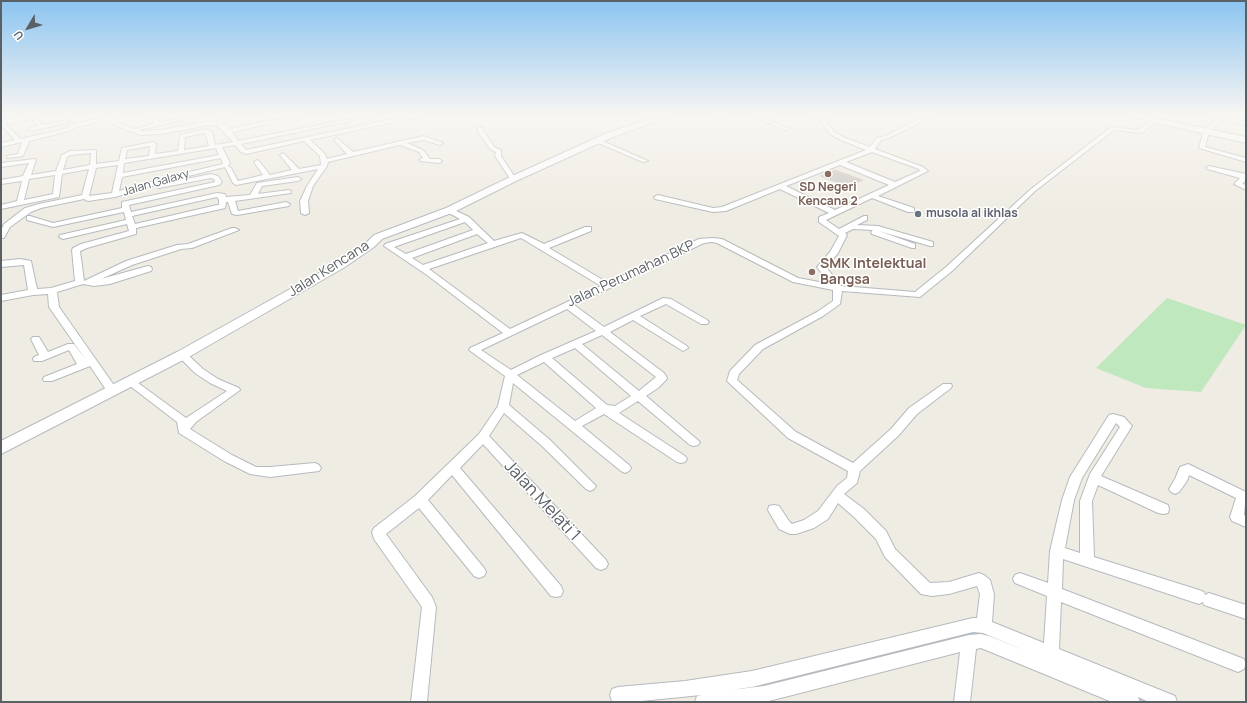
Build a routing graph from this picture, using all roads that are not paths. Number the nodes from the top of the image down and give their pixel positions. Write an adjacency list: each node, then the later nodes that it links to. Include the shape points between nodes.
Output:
1 (23, 148): 26 (street, via 22,154)
2 (126, 148): 31 (street)
3 (153, 148): 25 (street)
4 (181, 148): 21 (street)
5 (205, 148): 21 (street)
6 (216, 148): 24 (street)
7 (241, 148): 8 (street, via 246,152)
8 (265, 148)
9 (313, 148): 27 (street)
10 (345, 148): 23 (street)
11 (382, 148): 19 (street)
12 (413, 148): 29 (street, via 421,151 425,160)
13 (492, 148): 45 (street, via 499,151 498,156)
14 (583, 148): 45 (street, Jalan Kencana)
15 (614, 148): 30 (street)
16 (866, 148): 20 (street)
17 (1087, 148): 87 (street, Jalan Perumahan BKP, via 1033,190 917,295)
18 (1204, 148): 28 (street)
19 (378, 149): 23 (street)
20 (871, 150): 33 (street); 48 (street, via 925,170)
21 (181, 152): 25 (street)
22 (284, 155): 38 (street)
23 (352, 155): 27 (street)
24 (223, 156): 35 (street); 43 (street, via 180,163)
25 (152, 157): 31 (street)
26 (1, 158)
27 (323, 158): 38 (street); 64 (street, via 304,201)
28 (1246, 160)
29 (439, 161)
30 (645, 161)
31 (121, 162): 36 (street); 43 (street)
32 (257, 162): 40 (street)
33 (839, 162): 48 (street); 50 (street)
34 (1, 165): 42 (street, via 33,160)
35 (228, 166): 47 (street); 53 (street, Jalan Galaxy, via 174,177)
36 (93, 167): 39 (street); 39 (street, via 94,151 65,155); 56 (street)
37 (1209, 168): 41 (street)
38 (297, 171): 40 (street)
39 (59, 172): 42 (street); 59 (street, via 56,195)
40 (268, 177): 47 (street)
41 (1246, 177): 51 (street, via 1237,184)
42 (26, 178): 46 (street); 59 (street)
43 (118, 179): 53 (street)
44 (298, 179): 54 (street, via 259,184)
45 (513, 179): 62 (street, Jalan Kencana)
46 (1, 182)
47 (236, 183): 57 (street)
48 (895, 185): 55 (street)
49 (159, 186): 67 (street, via 211,176 216,177 219,182 125,204)
50 (780, 186): 58 (street, via 718,210); 65 (street)
51 (1246, 188)
52 (289, 192): 54 (street)
53 (115, 195): 56 (street, Jalan Galaxy, via 88,199)
54 (253, 196): 57 (street)
55 (872, 196): 63 (street); 65 (street)
56 (85, 197): 75 (street, Jalan Galaxy, via 35,207 7,226)
57 (230, 197): 60 (street, via 237,213); 67 (street, via 217,195); 67 (street, via 219,207)
58 (658, 197)
59 (20, 203): 61 (street)
60 (286, 204)
61 (1, 206)
62 (450, 210): 69 (street); 99 (street, Jalan Kencana, via 378,237 341,265)
63 (911, 210)
64 (305, 213)
65 (835, 213): 73 (street, via 823,218 822,221)
66 (30, 218): 67 (street, via 52,225)
67 (129, 218): 76 (street); 85 (street, via 133,231 129,234 76,250)
68 (864, 218): 73 (street)
69 (466, 219): 74 (street); 81 (street, via 388,246)
70 (861, 227): 73 (street); 78 (street, via 890,230); 79 (street)
71 (588, 229): 80 (street)
72 (235, 230): 85 (street, via 189,246 129,262)
73 (842, 230): 87 (street, via 843,235 835,250 820,267)
74 (478, 231): 77 (street); 81 (street)
75 (1, 236)
76 (63, 237)
77 (493, 244): 80 (street, via 520,235); 83 (street)
78 (930, 244)
79 (912, 246)
80 (542, 248): 86 (street)
81 (406, 257): 83 (street)
82 (1, 264): 89 (street, via 28,263)
83 (423, 268): 95 (street)
84 (148, 269): 85 (street, via 110,281)
85 (79, 283): 88 (street)
86 (607, 286): 87 (street, Jalan Perumahan BKP, via 702,241 712,240 732,247 796,280); 91 (street, Jalan Perumahan BKP)
87 (838, 288): 119 (street, via 837,302 833,306 760,347 734,373 732,381 792,435)
88 (52, 291): 89 (street); 101 (street, via 54,307)
89 (33, 292): 90 (street)
90 (1, 298)
91 (568, 305): 94 (street); 95 (street, Jalan Perumahan BKP)
92 (633, 316): 93 (street, via 666,301); 94 (street); 98 (street)
93 (704, 322)
94 (604, 331): 97 (street); 107 (street, via 662,378)
95 (508, 332): 102 (street, Jalan Perumahan BKP, via 474,350)
96 (36, 339): 101 (street, via 41,358 71,346)
97 (575, 343): 100 (street); 107 (street)
98 (683, 348)
99 (182, 355): 104 (street, Jalan Kencana); 110 (street, via 199,371 235,390 206,408)
100 (545, 357): 102 (street); 109 (street)
101 (88, 363): 103 (street); 106 (street)
102 (510, 375): 108 (street); 111 (street)
103 (48, 379)
104 (130, 382): 106 (street, Jalan Kencana); 110 (street, via 182,420)
105 (947, 386): 119 (street, via 913,411 895,432)
106 (113, 392): 114 (street, Jalan Kencana)
107 (639, 395): 109 (street, via 617,410); 113 (street)
108 (503, 406): 112 (street); 121 (street)
109 (604, 409): 111 (street); 115 (street)
110 (184, 426): 116 (street, via 183,430 254,471)
111 (574, 426): 118 (street)
112 (483, 437): 117 (street); 130 (street, Jalan Melati 1)
113 (694, 442)
114 (1, 448)
115 (681, 458)
116 (315, 468)
117 (453, 468): 124 (street); 133 (street)
118 (625, 468)
119 (854, 469): 123 (street, via 853,480 841,489)
120 (1095, 478): 125 (street); 128 (street, via 1126,426 1120,420 1113,418 1110,421 1076,477 1068,500); 129 (street, via 1086,501)
121 (590, 486)
122 (1175, 489): 127 (street, via 1184,470 1188,469 1243,496 1237,517)
123 (837, 496): 126 (street, via 823,515 796,529 784,525); 136 (street, via 859,513 881,536 890,553 926,589 949,588 979,579 985,584 987,594)
124 (420, 500): 131 (street); 142 (street, via 381,529 379,535 429,607)
125 (1163, 508)
126 (774, 510)
127 (1246, 522)
128 (1057, 551): 129 (street); 134 (street)
129 (1087, 560): 135 (street)
130 (601, 564)
131 (479, 572)
132 (1020, 579): 134 (street)
133 (556, 591)
134 (1055, 593): 138 (street); 139 (street)
135 (1246, 612)
136 (984, 626): 138 (street); 140 (street, via 973,625 752,679)
137 (969, 642): 141 (street); 144 (street); 145 (street, via 989,643)
138 (1052, 654): 146 (street)
139 (1238, 664)
140 (618, 695)
141 (766, 698): 143 (street)
142 (420, 702)
143 (703, 702)
144 (962, 702)
145 (1132, 702)
146 (1169, 702)

